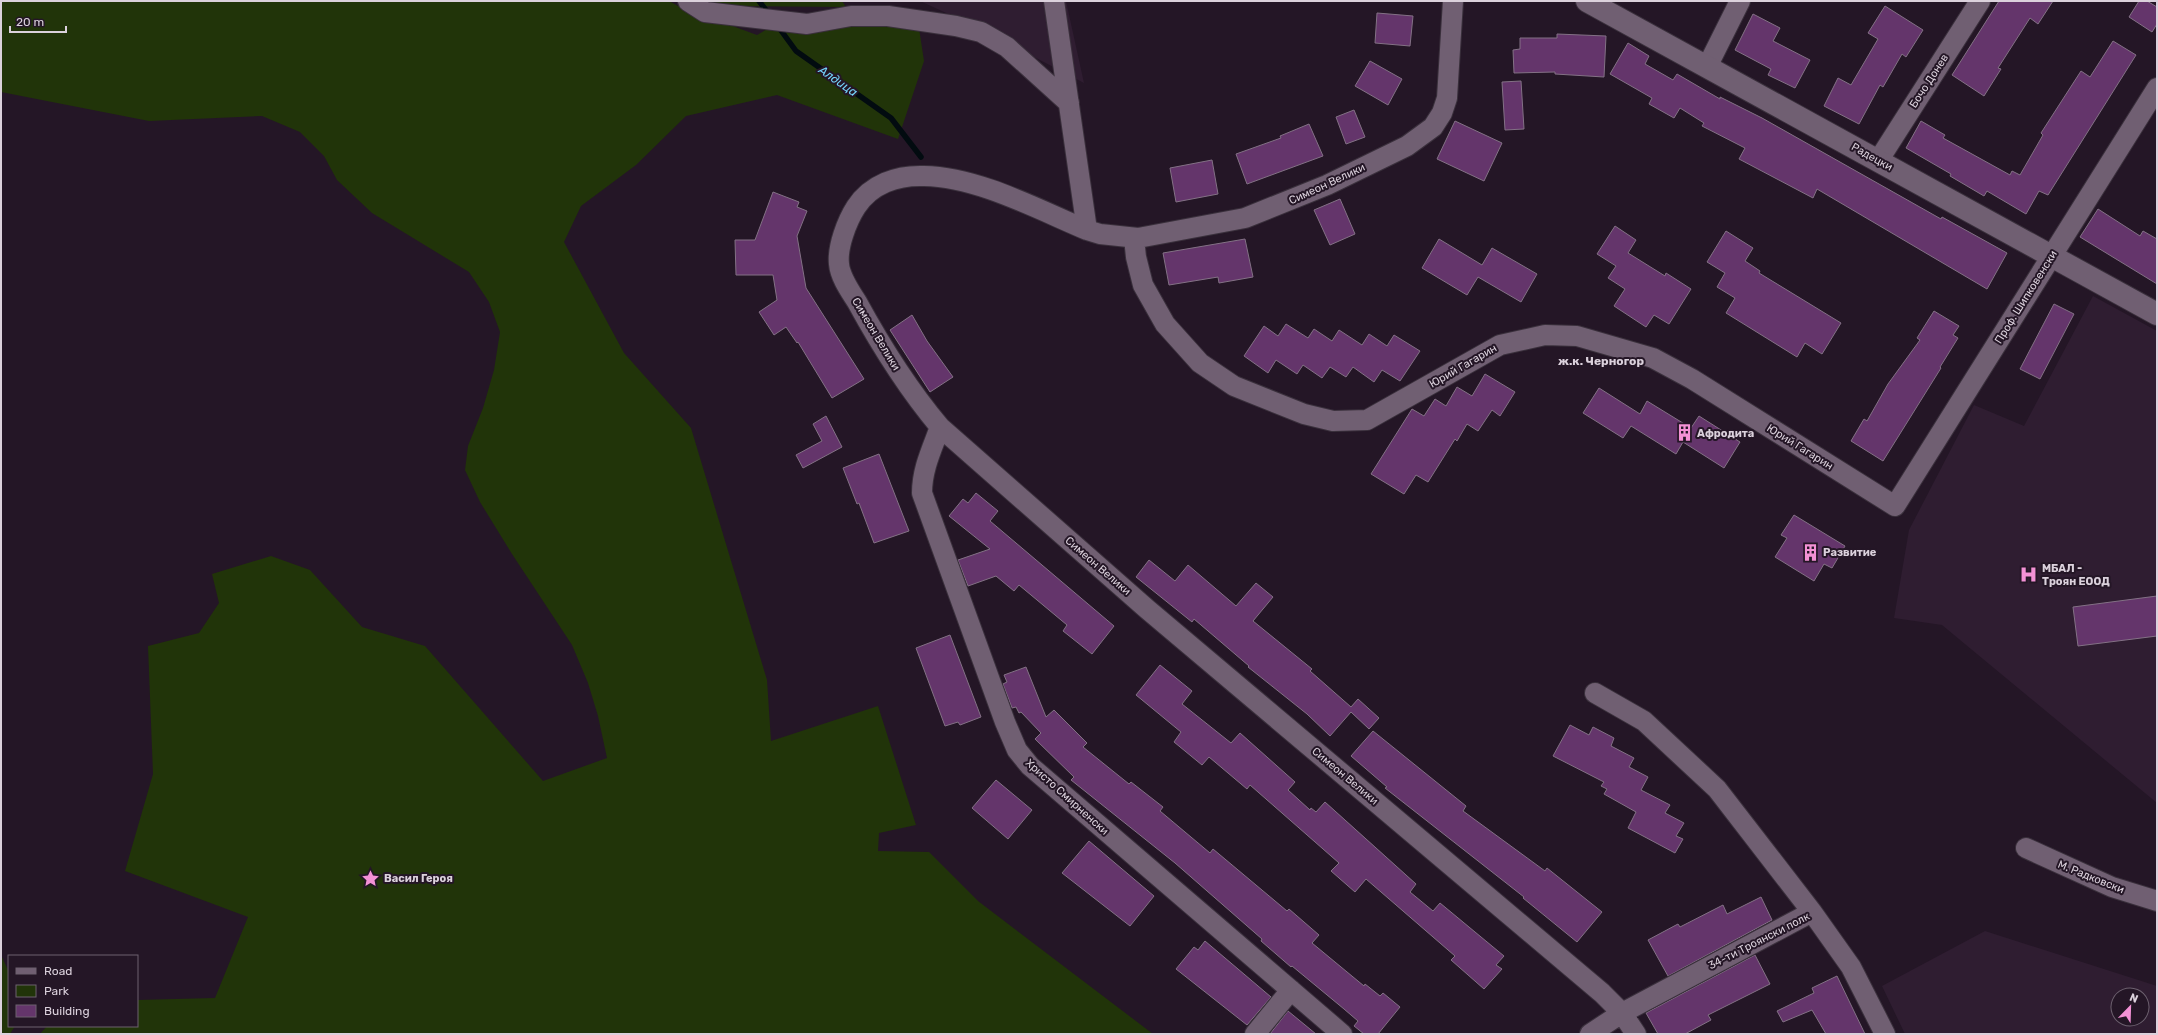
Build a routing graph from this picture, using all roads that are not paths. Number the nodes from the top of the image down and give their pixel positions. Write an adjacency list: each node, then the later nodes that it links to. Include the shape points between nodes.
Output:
1 (688, 1): 9 (street, via 705,12 807,24 850,16 888,16 981,32 1007,47)
2 (1054, 1): 9 (street)
3 (1452, 1): 12 (street, Симеон Велики, via 1447,98 1442,113 1433,127 1420,138 1327,185 1246,218)
4 (1587, 1): 7 (street, Радецки)
5 (1740, 1): 7 (street)
6 (1980, 1): 10 (street, Бочо Донев)
7 (1707, 66): 10 (street, Радецки)
8 (2157, 88): 13 (street, Проф. Шипковенски)
9 (1069, 103): 11 (street)
10 (1878, 161): 13 (street, Радецки)
11 (1087, 230): 12 (street, Симеон Велики); 15 (street, Симеон Велики, via 1001,194 946,178 903,177 880,184 861,200 848,219 839,264 847,286 888,355 917,400)
12 (1134, 238): 16 (street, Юрий Гагарин, via 1143,285 1165,324 1200,363 1234,386 1304,414 1333,421 1367,420 1500,345 1545,335 1577,336 1652,358 1692,379)
13 (2051, 256): 14 (street, Радецки); 16 (street, Проф. Шипковенски)
14 (2157, 314)
15 (940, 427): 21 (street, Христо Смирненски, via 926,463 922,493 1017,750 1030,766); 22 (street, Симеон Велики, via 1147,609 1602,992)
16 (1895, 506)
17 (1594, 693): 20 (street, via 1644,721 1717,789)
18 (2026, 848): 19 (street, М. Радковски, via 2112,887)
19 (2157, 901)
20 (1812, 912): 22 (street, 34-ти Троянски полк); 27 (street, 34-ти Троянски полк, via 1851,967)
21 (1290, 990): 23 (street); 24 (street, Христо Смирненски)
22 (1622, 1013): 25 (street); 26 (street, Симеон Велики)
23 (1255, 1034)
24 (1342, 1034)
25 (1590, 1034)
26 (1636, 1034)
27 (1885, 1034)

